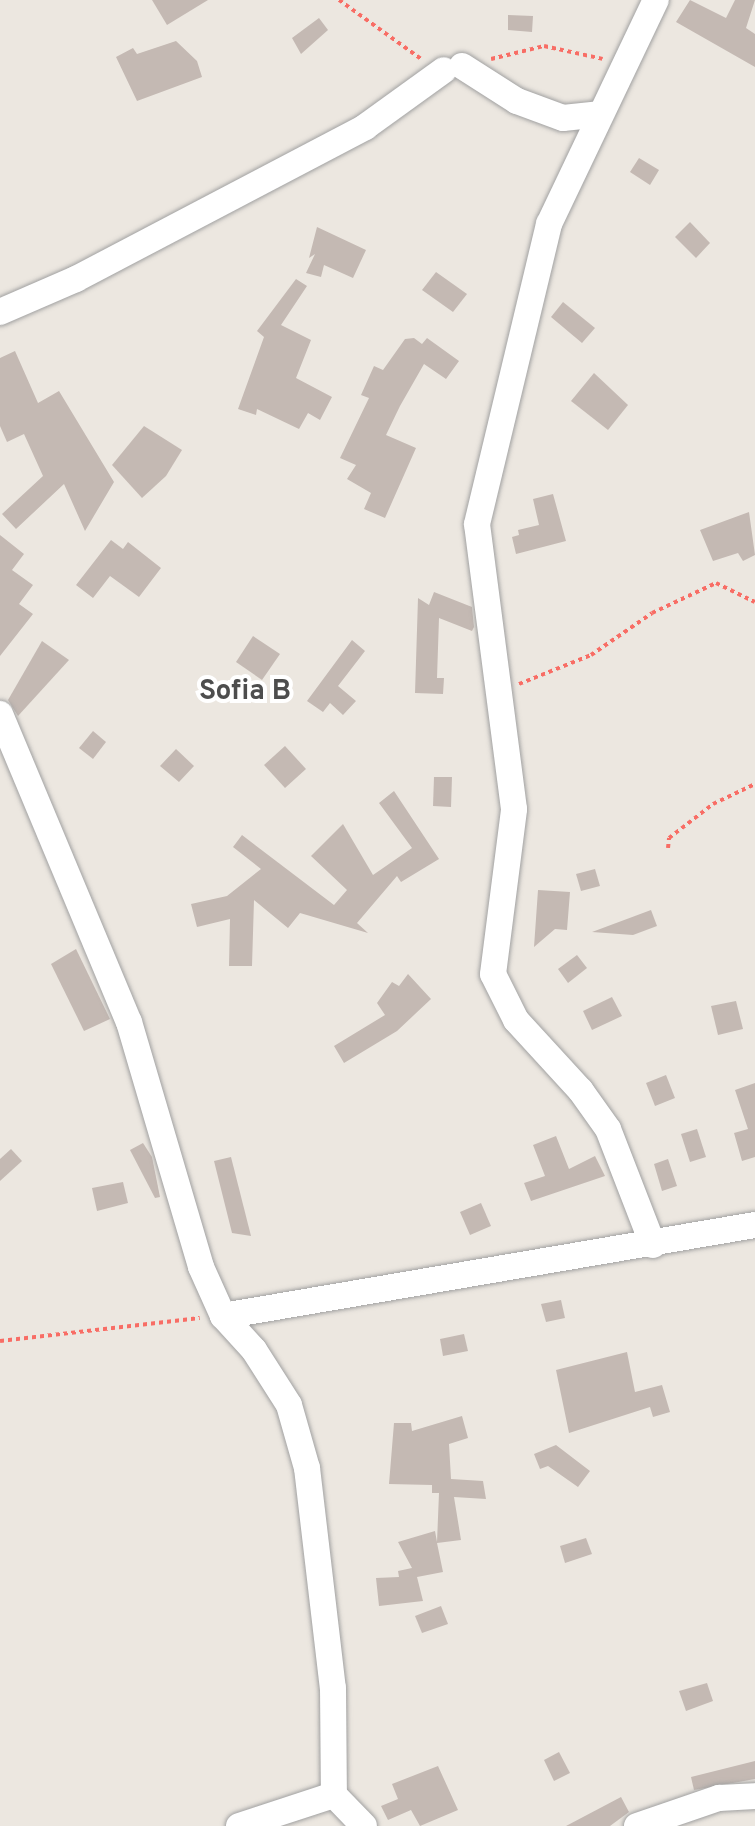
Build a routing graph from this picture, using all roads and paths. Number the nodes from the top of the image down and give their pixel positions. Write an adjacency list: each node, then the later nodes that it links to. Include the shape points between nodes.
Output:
1 (656, 0): 2 (street)
2 (599, 114): 3 (street); 4 (street)
3 (563, 118): 4 (street); 5 (street, via 453,68 365,127 76,279)
4 (579, 154): 7 (street, via 549,224 479,512)
5 (0, 312)
6 (755, 602): 7 (path, via 716,583 652,613 591,655 534,681)
7 (497, 688): 12 (street, via 514,809 493,974 516,1020 608,1129)
8 (0, 714): 13 (street, via 129,1022 201,1267)
9 (755, 784): 10 (path, via 713,804 669,838)
10 (668, 848)
11 (755, 1225): 12 (street)
12 (653, 1245): 13 (street)
13 (223, 1316): 14 (path); 15 (street, via 254,1350 289,1405 307,1468 333,1688)
14 (0, 1341)
15 (334, 1795): 17 (street); 18 (street)
16 (755, 1796): 19 (street, via 719,1798)
17 (239, 1826)
18 (364, 1826)
19 (637, 1826)

